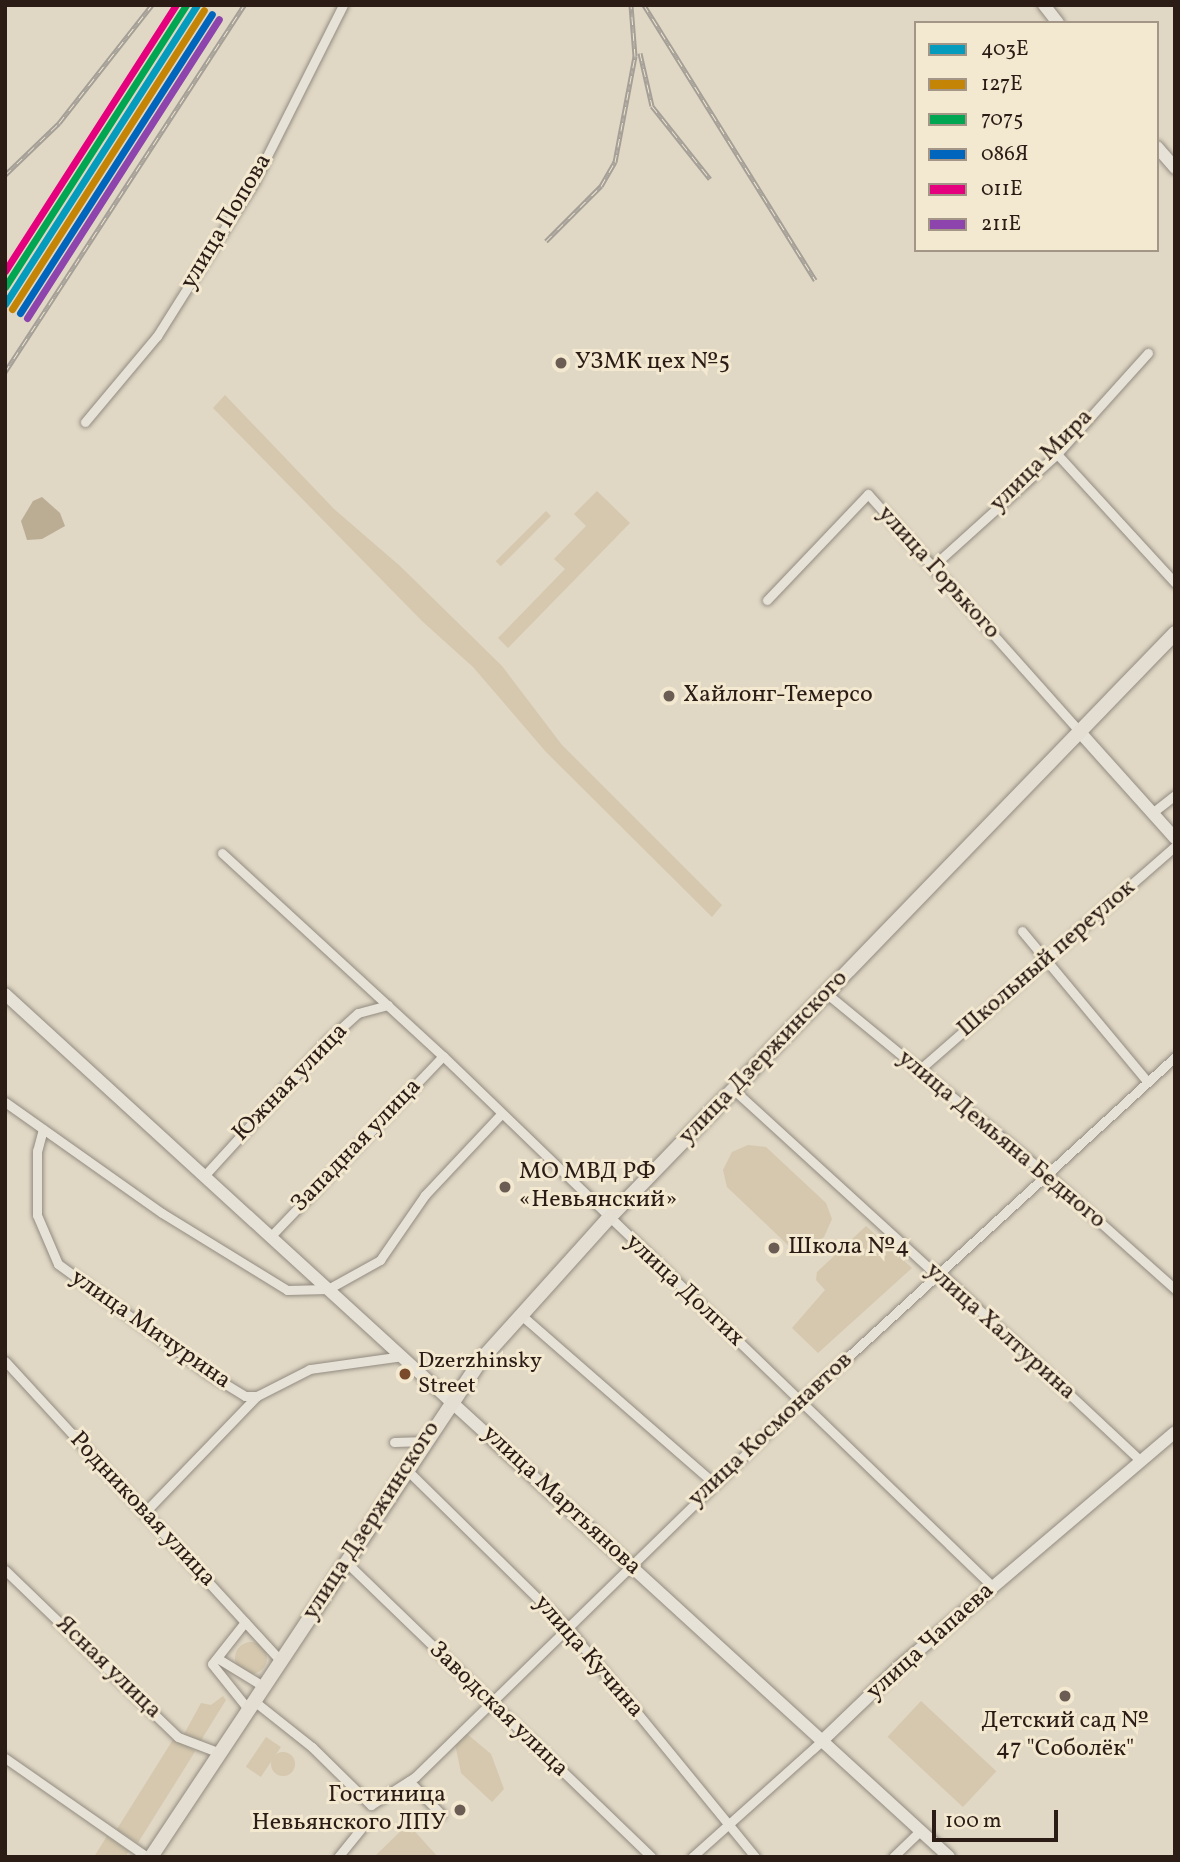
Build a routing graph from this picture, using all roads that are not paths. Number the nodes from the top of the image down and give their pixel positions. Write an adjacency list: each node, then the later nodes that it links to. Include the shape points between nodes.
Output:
1 (343, 5): 7 (street, улица Попова, via 248,192 157,336)
2 (1044, 5): 3 (main road)
3 (1056, 21)
4 (1159, 149): 5 (main road)
5 (1175, 168)
6 (1148, 353): 8 (street, улица Мира)
7 (85, 422)
8 (1057, 454): 9 (street, улица Мира); 10 (street)
9 (933, 566): 11 (street, улица Горького, via 868,494); 13 (street, улица Горького)
10 (1175, 583)
11 (767, 600)
12 (1175, 633): 13 (main road, улица Дзержинского)
13 (1078, 730): 15 (main road); 21 (main road, улица Дзержинского)
14 (1175, 795): 15 (street)
15 (1152, 813): 16 (main road)
16 (1175, 838)
17 (1175, 846): 20 (street, Школьный переулок)
18 (222, 853): 23 (street, улица Долгих)
19 (1022, 931): 20 (street)
20 (1046, 962): 26 (street, Школьный переулок); 27 (street)
21 (826, 993): 26 (street, улица Демьяна Бедного); 28 (main road, улица Дзержинского)
22 (5, 994): 33 (main road, улица Мартьянова)
23 (388, 1005): 24 (street, улица Долгих); 33 (street, Южная улица, via 358,1013 329,1039)
24 (443, 1056): 30 (street, улица Долгих); 35 (street, Западная улица)
25 (1175, 1057): 27 (street, улица Космонавтов)
26 (918, 1071): 32 (street, улица Демьяна Бедного)
27 (1147, 1081): 32 (street, улица Космонавтов)
28 (734, 1090): 34 (main road, улица Дзержинского); 36 (street, улица Халтурина, via 929,1268)
29 (5, 1102): 31 (street)
30 (502, 1114): 34 (street, улица Долгих); 37 (street, via 425,1195 380,1260)
31 (43, 1129): 37 (street, via 162,1213 287,1290); 42 (street, улица Мичурина, via 37,1151 37,1215 58,1264 209,1374 245,1396)
32 (1046, 1174): 36 (street, улица Космонавтов); 38 (street, улица Демьяна Бедного)
33 (204, 1176): 35 (main road, улица Мартьянова)
34 (608, 1219): 39 (main road, улица Дзержинского); 44 (street, улица Долгих)
35 (270, 1237): 37 (main road, улица Мартьянова)
36 (940, 1273): 44 (street, улица Космонавтов); 48 (street, улица Халтурина)
37 (328, 1289): 40 (main road, улица Мартьянова)
38 (1175, 1289)
39 (520, 1314): 43 (main road, улица Дзержинского); 50 (street)
40 (402, 1356): 42 (street, via 310,1369); 43 (main road, улица Мартьянова)
41 (5, 1361): 51 (street, Родниковая улица)
42 (257, 1396): 51 (street)
43 (451, 1400): 46 (main road, улица Дзержинского); 53 (main road, улица Мартьянова)
44 (800, 1401): 50 (street, улица Космонавтов); 55 (street, улица Долгих)
45 (1175, 1432): 48 (main road, улица Чапаева)
46 (426, 1441): 47 (street); 49 (main road, улица Дзержинского)
47 (394, 1443)
48 (1141, 1461): 55 (main road, улица Чапаева)
49 (407, 1470): 52 (main road, улица Дзержинского); 57 (street, улица Кучина)
50 (714, 1483): 53 (street, улица Космонавтов)
51 (144, 1513): 56 (street, Родниковая улица)
52 (346, 1563): 59 (main road, улица Дзержинского); 61 (street, Заводская улица)
53 (631, 1565): 57 (street, улица Космонавтов); 63 (main road, улица Мартьянова)
54 (5, 1570): 64 (street, Ясная улица, via 178,1737)
55 (993, 1587): 63 (main road, улица Чапаева)
56 (245, 1622): 58 (street); 59 (street, Родниковая улица)
57 (567, 1627): 61 (street, улица Космонавтов); 68 (street, улица Кучина)
58 (217, 1658): 60 (street); 62 (street, via 212,1664)
59 (280, 1660): 60 (main road, улица Дзержинского)
60 (263, 1686): 62 (main road, улица Дзержинского)
61 (491, 1703): 66 (street, улица Космонавтов); 73 (street, Заводская улица)
62 (251, 1705): 64 (main road, улица Дзержинского); 66 (street, улица Космонавтов, via 313,1747 371,1805)
63 (823, 1740): 68 (street, улица Чапаева); 70 (main road, улица Мартьянова)
64 (220, 1753): 71 (main road, улица Дзержинского)
65 (5, 1758): 71 (street)
66 (409, 1781): 67 (street)
67 (441, 1814)
68 (729, 1824): 74 (street, улица Чапаева); 75 (street, улица Кучина)
69 (364, 1825): 72 (street)
70 (920, 1831): 76 (street); 77 (main road, улица Мартьянова)
71 (149, 1857)
72 (338, 1857)
73 (651, 1857)
74 (692, 1857)
75 (755, 1857)
76 (893, 1857)
77 (949, 1857)

